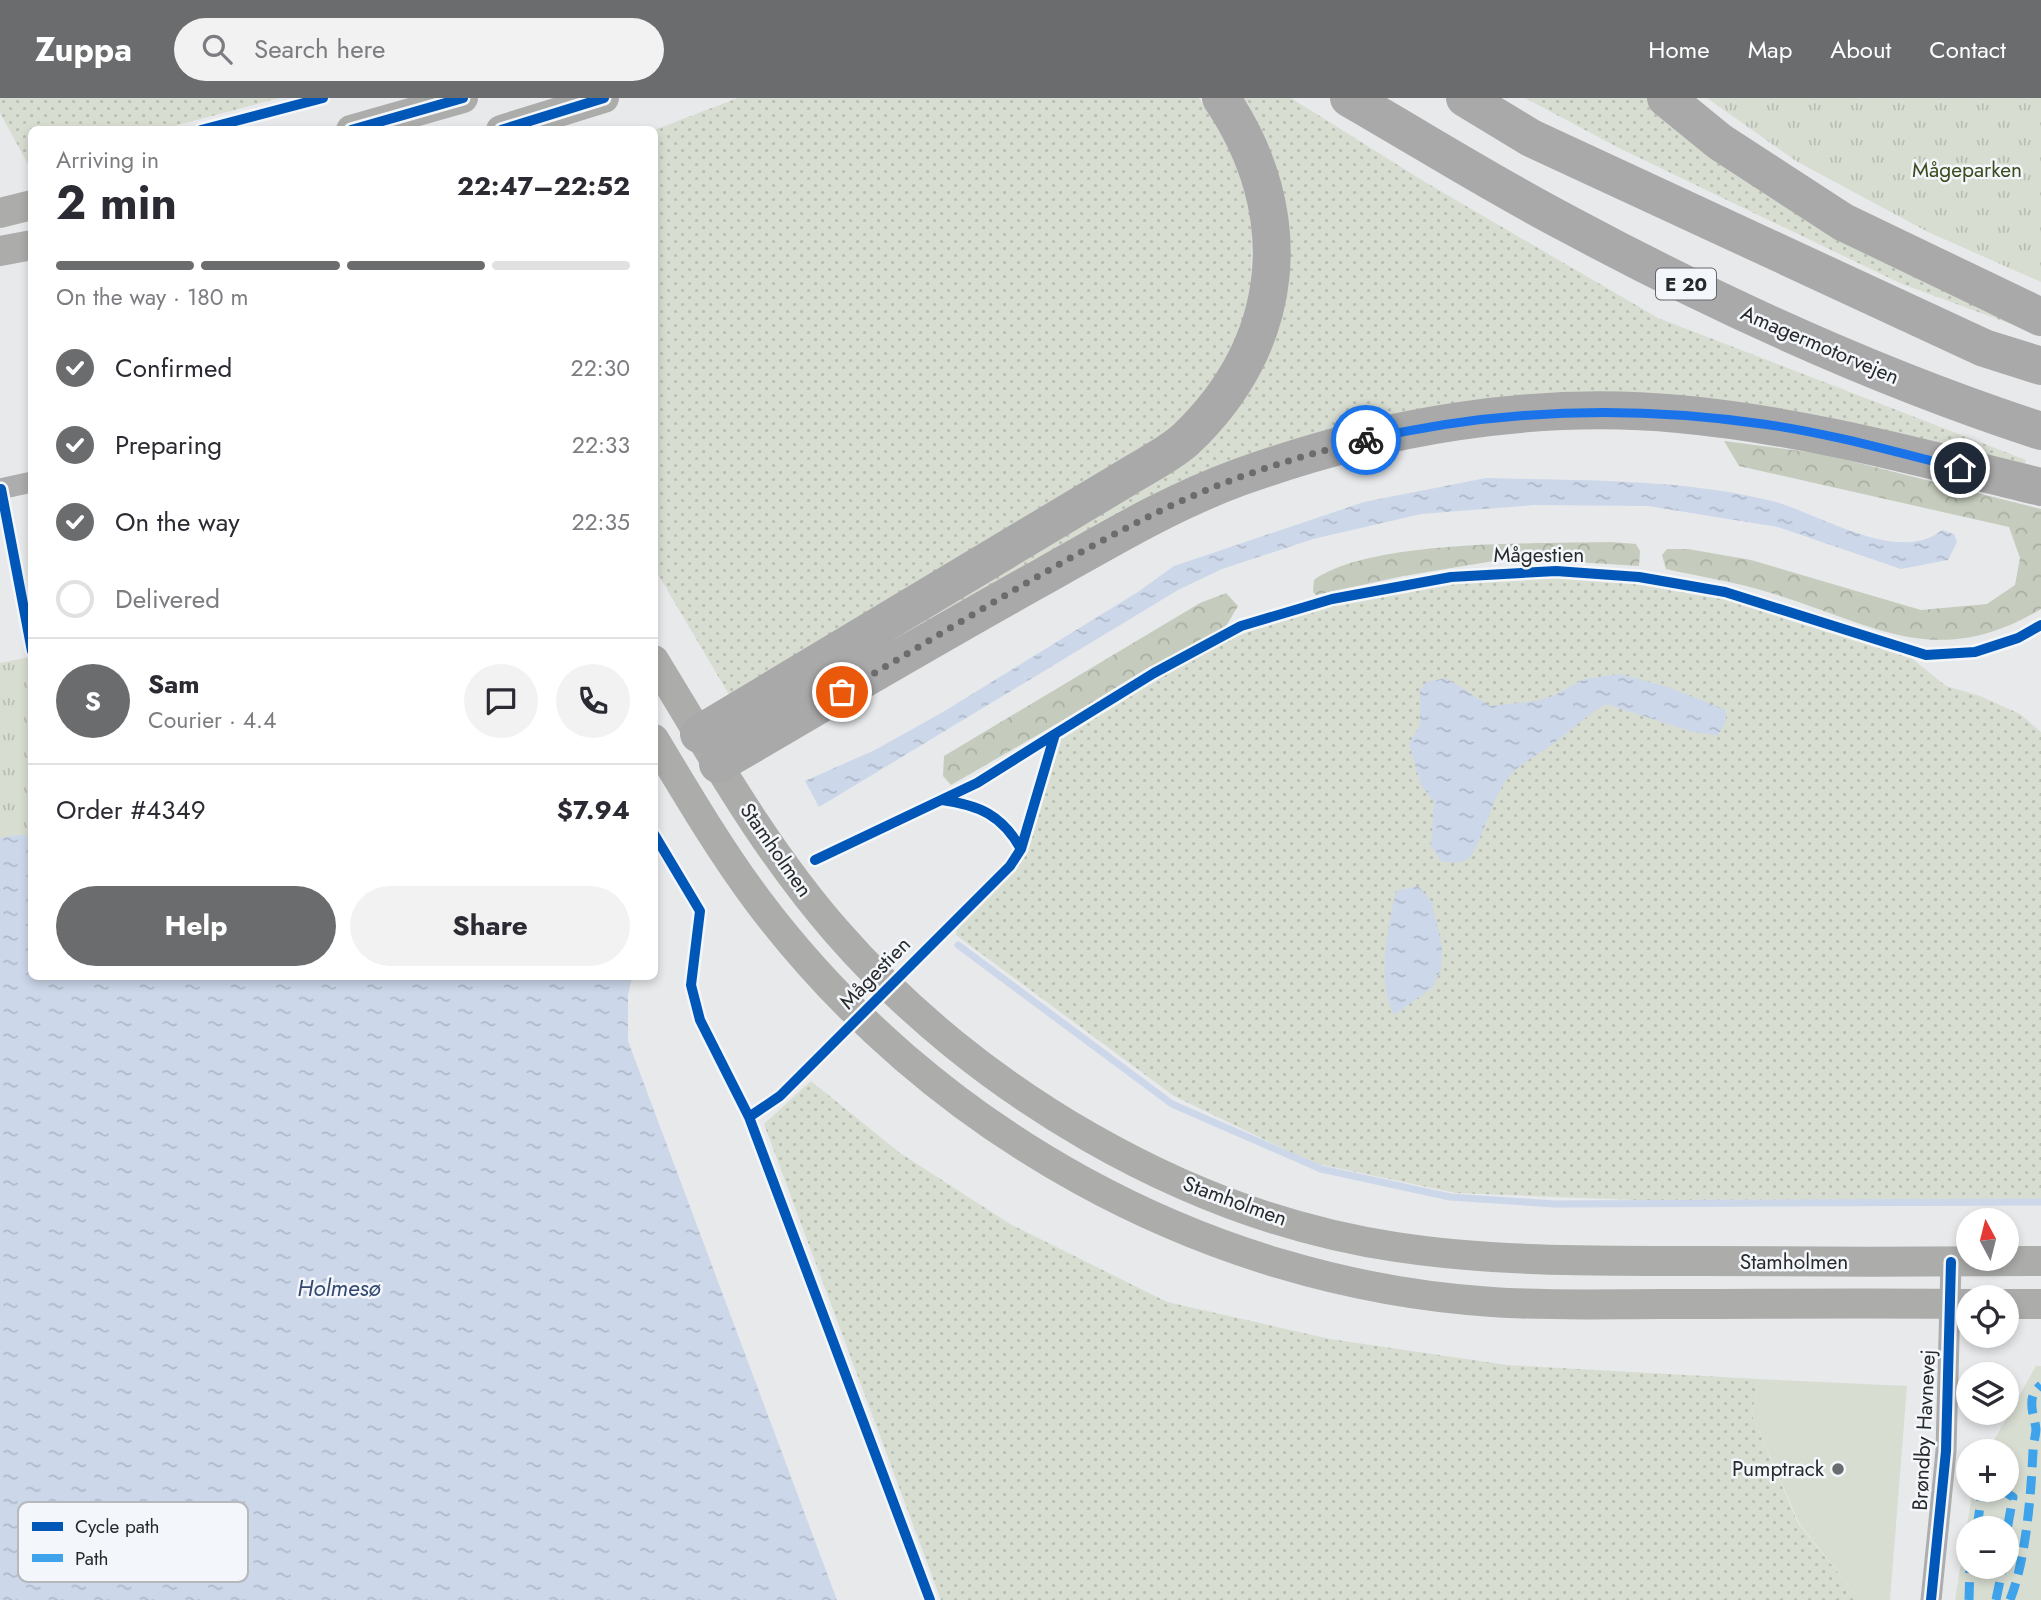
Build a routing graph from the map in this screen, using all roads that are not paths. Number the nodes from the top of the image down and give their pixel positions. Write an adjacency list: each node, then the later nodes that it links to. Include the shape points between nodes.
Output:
1 (463, 98): 7 (street)
2 (604, 98): 8 (street)
3 (1221, 98): 21 (highway, via 1243,130 1262,176 1272,224 1272,273 1263,321 1249,355 1217,407 1182,442)
4 (1349, 98): 15 (highway, Amagermotorvejen / E 20, via 1569,225 1773,327 1964,406)
5 (1465, 98): 14 (highway, via 1531,138 1984,348)
6 (1666, 98): 13 (highway, via 1720,142 1843,222)
7 (365, 126)
8 (514, 126)
9 (28, 206): 10 (street)
10 (0, 213)
11 (28, 246): 12 (street)
12 (0, 251)
13 (2041, 317)
14 (2041, 366)
15 (2041, 431)
16 (28, 483): 17 (street)
17 (0, 487)
18 (2041, 487): 21 (highway, via 1777,426 1676,413 1511,415 1410,429 1298,458 1156,513)
19 (658, 666): 21 (street, Stamholmen)
20 (658, 746): 22 (street, Stamholmen)
21 (709, 749): 22 (street); 24 (street, Stamholmen, via 790,873 835,930 880,979 949,1041 1053,1116 1212,1195 1296,1224 1392,1247 1502,1259)
22 (673, 770): 26 (street, Stamholmen, via 716,840 796,948 848,1005 918,1069 1035,1155 1190,1234 1281,1264 1375,1287 1491,1302)
23 (2041, 1261): 24 (street, Stamholmen)
24 (1951, 1262): 25 (street, Brøndby Havnevej)
25 (1956, 1288)
26 (1956, 1303)
27 (2019, 1304): 28 (street)
28 (2041, 1304)
29 (1956, 1337): 30 (street, Brøndby Havnevej)
30 (1931, 1600)

